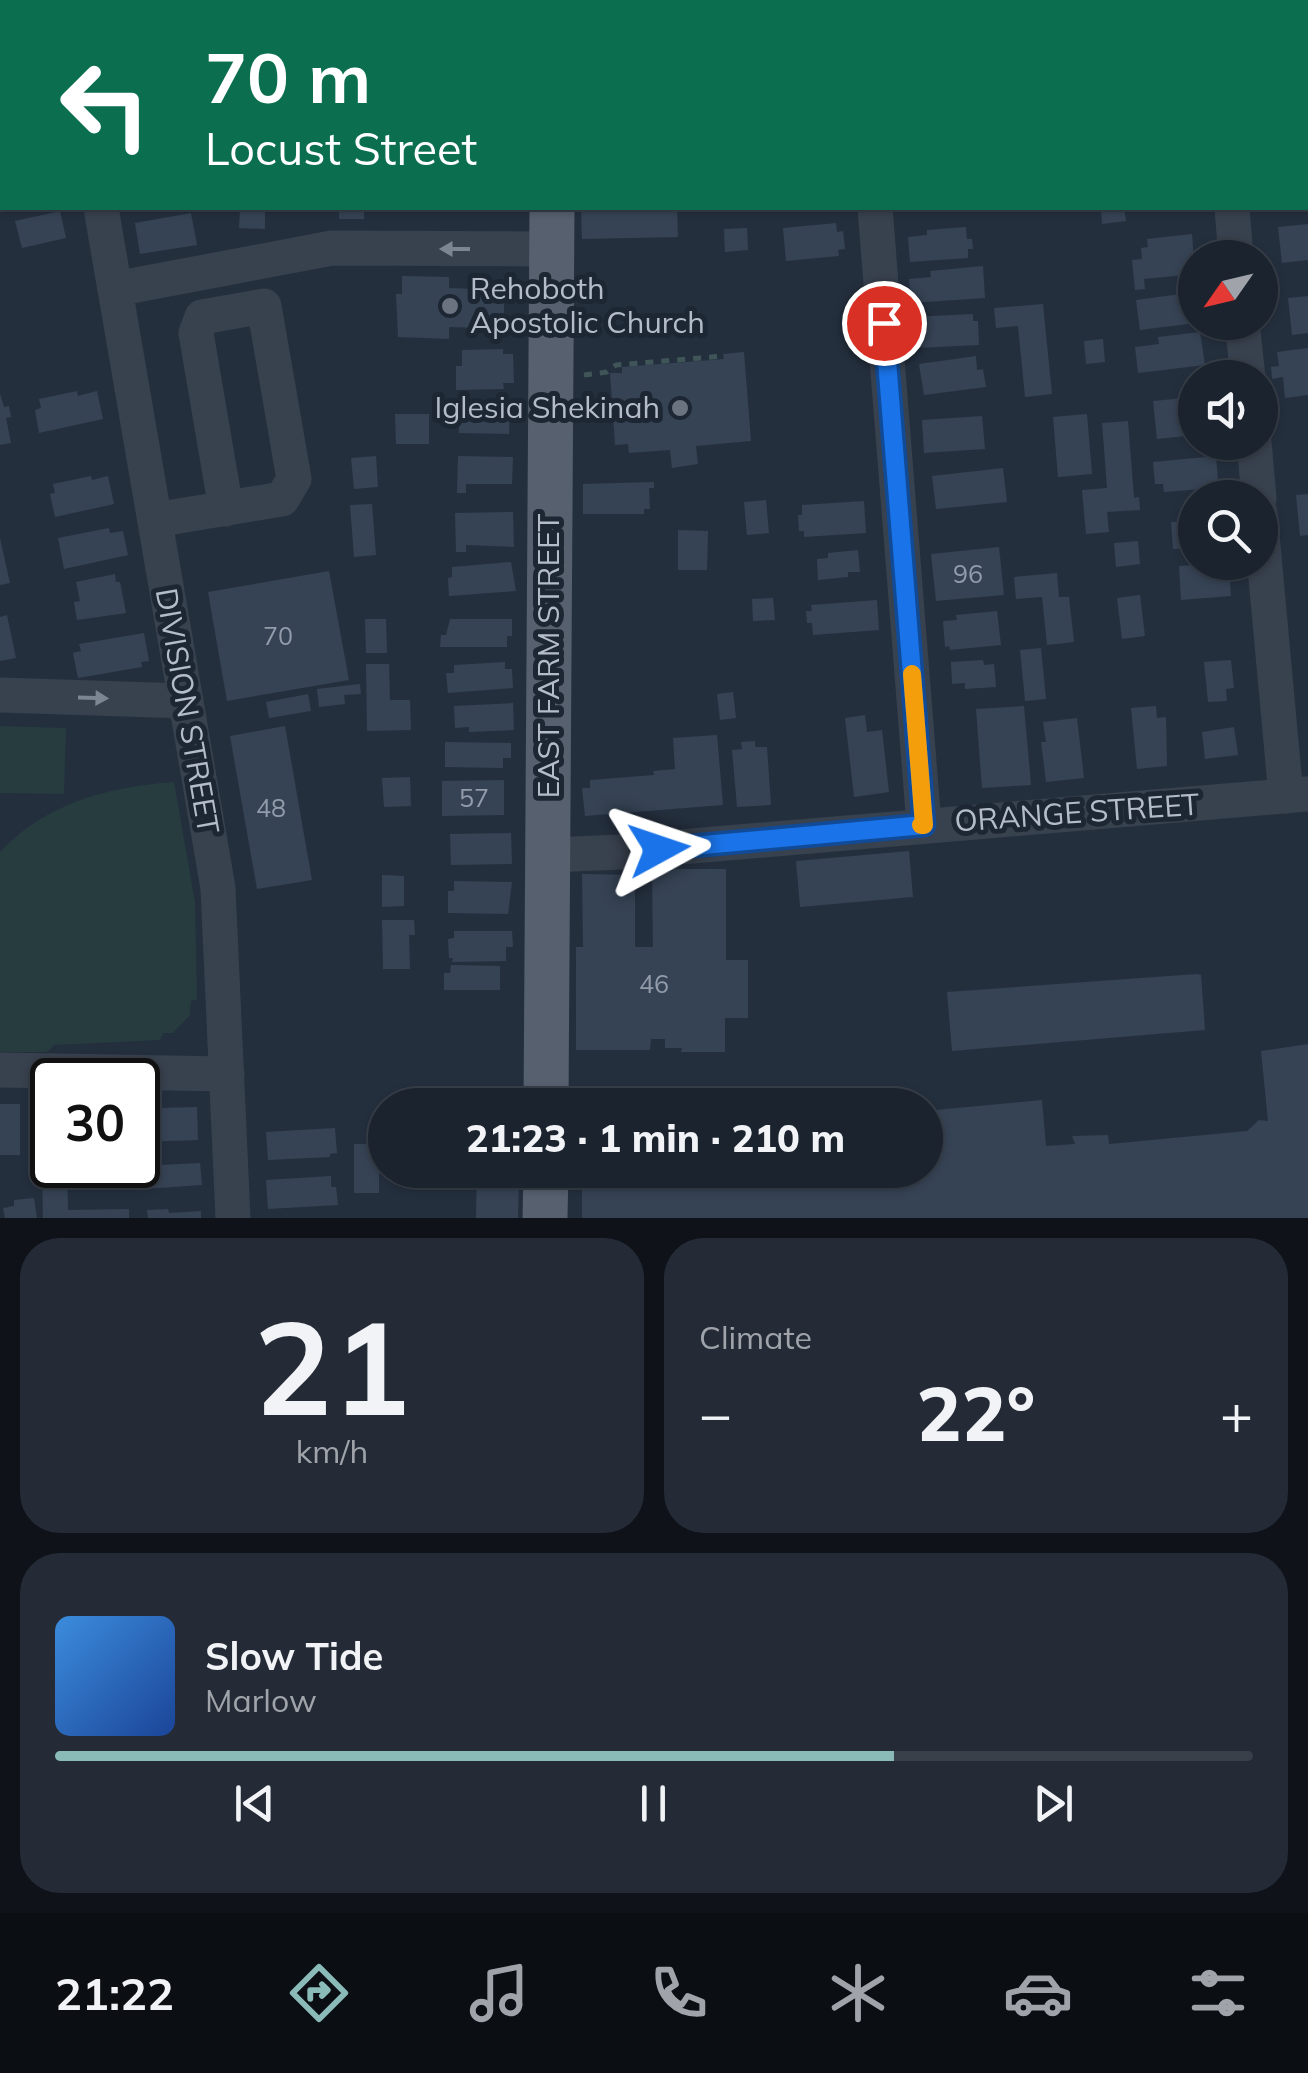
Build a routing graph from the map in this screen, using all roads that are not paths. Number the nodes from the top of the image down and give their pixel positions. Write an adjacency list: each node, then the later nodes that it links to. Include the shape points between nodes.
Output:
1 (101, 210): 6 (street, DIVISION STREET)
2 (874, 210): 13 (street)
3 (1232, 210): 5 (street)
4 (552, 228): 6 (street, one-way to 6, via 332,248); 14 (main road, EAST FARM STREET, via 570,389)
5 (1235, 240)
6 (115, 289): 8 (street, DIVISION STREET)
7 (226, 509): 7 (street, via 282,499 294,479 264,306 202,317 196,334); 8 (street)
8 (154, 520): 11 (street, DIVISION STREET)
9 (1269, 580): 12 (street)
10 (0, 695): 11 (street, one-way to 11)
11 (186, 701): 16 (street, DIVISION STREET, via 219,899)
12 (1297, 795): 13 (street, ORANGE STREET)
13 (924, 825): 14 (street, ORANGE STREET)
14 (548, 854): 17 (main road, EAST FARM STREET)
15 (0, 1070): 16 (street)
16 (227, 1074): 19 (street, DIVISION STREET)
17 (546, 1088)
18 (546, 1188): 20 (main road)
19 (233, 1218)
20 (545, 1218)

